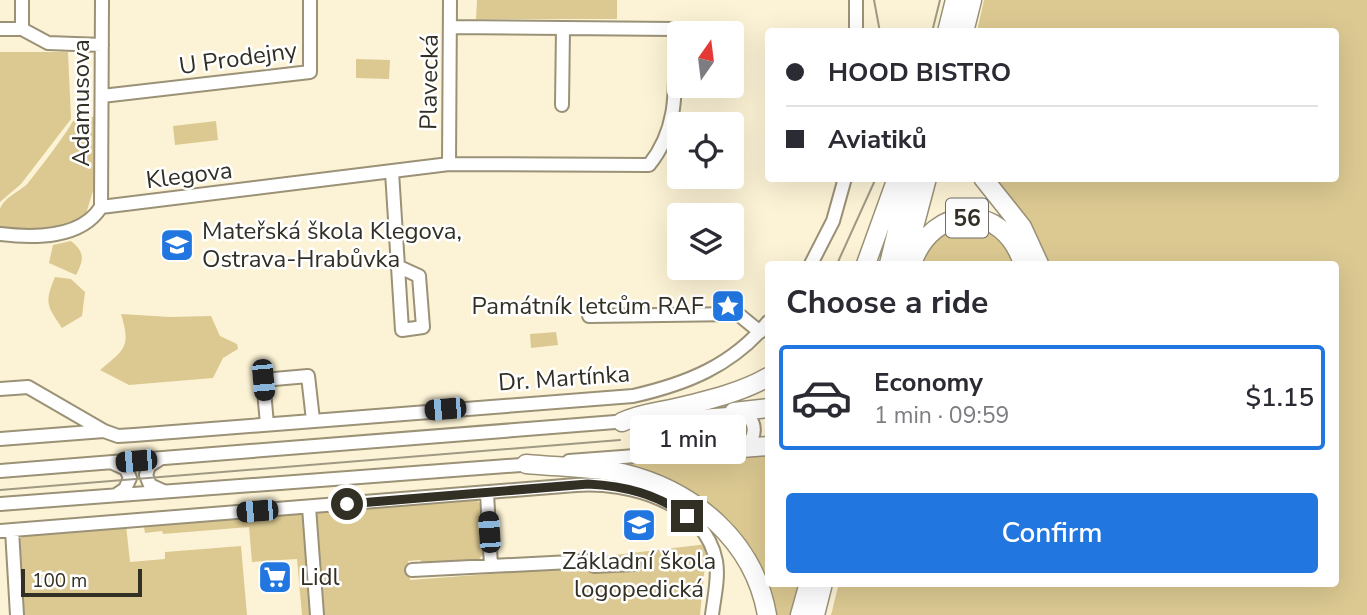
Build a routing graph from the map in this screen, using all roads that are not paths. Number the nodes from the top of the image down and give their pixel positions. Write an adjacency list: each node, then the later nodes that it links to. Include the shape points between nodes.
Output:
1 (22, 0): 13 (street)
2 (102, 0): 14 (street, Adamusova)
3 (310, 0): 15 (street, U Prodejny, via 310,72)
4 (450, 0): 7 (street, Plavecká)
5 (856, 0): 9 (street)
6 (962, 5): 10 (highway); 11 (highway)
7 (451, 27): 8 (street); 17 (street, Plavecká)
8 (563, 28): 16 (street); 17 (street, Klegova, via 675,29 673,118 664,147 649,165)
9 (856, 28)
10 (948, 28)
11 (965, 28)
12 (0, 29): 13 (street)
13 (22, 29): 14 (street, via 48,43)
14 (102, 45): 15 (street, Adamusova)
15 (103, 96): 24 (street, Adamusova)
16 (562, 105)
17 (449, 164): 18 (street, Klegova)
18 (392, 172): 24 (street, Klegova); 33 (street)
19 (844, 182): 26 (street, via 833,222)
20 (896, 182): 27 (highway)
21 (909, 182): 28 (highway)
22 (926, 182): 29 (highway, 56)
23 (986, 182): 32 (highway, 56, via 1021,227)
24 (101, 207): 25 (street, via 78,230)
25 (0, 234)
26 (813, 261)
27 (867, 261)
28 (890, 261)
29 (906, 261)
30 (913, 261): 31 (highway, 56, via 933,229 966,218 982,219 1000,228)
31 (1022, 261)
32 (1038, 261)
33 (397, 266): 33 (street, via 402,330 423,327 419,276)
34 (589, 316): 35 (street, via 738,314)
35 (764, 327): 38 (street, Dr. Martínka, via 732,357 675,387 633,396)
36 (765, 378): 42 (highway, via 716,397)
37 (0, 389): 45 (street, Dr. Martínka, via 29,387)
38 (498, 405): 41 (street, Dr. Martínka); 44 (street)
39 (765, 408): 40 (highway)
40 (734, 412): 42 (street, Dr. Martínka); 48 (street, via 747,415 754,427 752,439)
41 (313, 420): 43 (street, Dr. Martínka); 43 (street, via 308,376 263,380)
42 (622, 422): 44 (street, Dr. Martínka)
43 (267, 424): 45 (street, Dr. Martínka, via 118,436)
44 (499, 430): 49 (street, Dr. Martínka)
45 (104, 431): 46 (street, Dr. Martínka)
46 (0, 439)
47 (765, 446): 48 (highway)
48 (742, 447): 51 (street)
49 (160, 459): 50 (street, Dr. Martínka); 54 (street, via 149,467 146,477 152,486)
50 (113, 463): 52 (street, Dr. Martínka); 56 (street, via 126,469 130,478 125,489)
51 (526, 464): 53 (street); 69 (highway, via 624,474 667,488 688,501 714,518 740,547 758,579)
52 (0, 471)
53 (423, 472): 54 (street); 57 (street)
54 (166, 492): 56 (street)
55 (486, 493): 57 (street); 62 (street); 68 (street, via 605,485 661,499 705,534 716,563)
56 (115, 495): 58 (street)
57 (425, 498): 59 (street)
58 (0, 504)
59 (309, 507): 60 (street); 67 (street)
60 (6, 531): 66 (street)
61 (634, 564): 62 (street, via 594,566 590,561)
62 (491, 566): 63 (street)
63 (412, 570)
64 (808, 587): 70 (highway)
65 (822, 587): 71 (highway)
66 (17, 615)
67 (317, 615)
68 (712, 615)
69 (767, 615)
70 (800, 615)
71 (815, 615)

